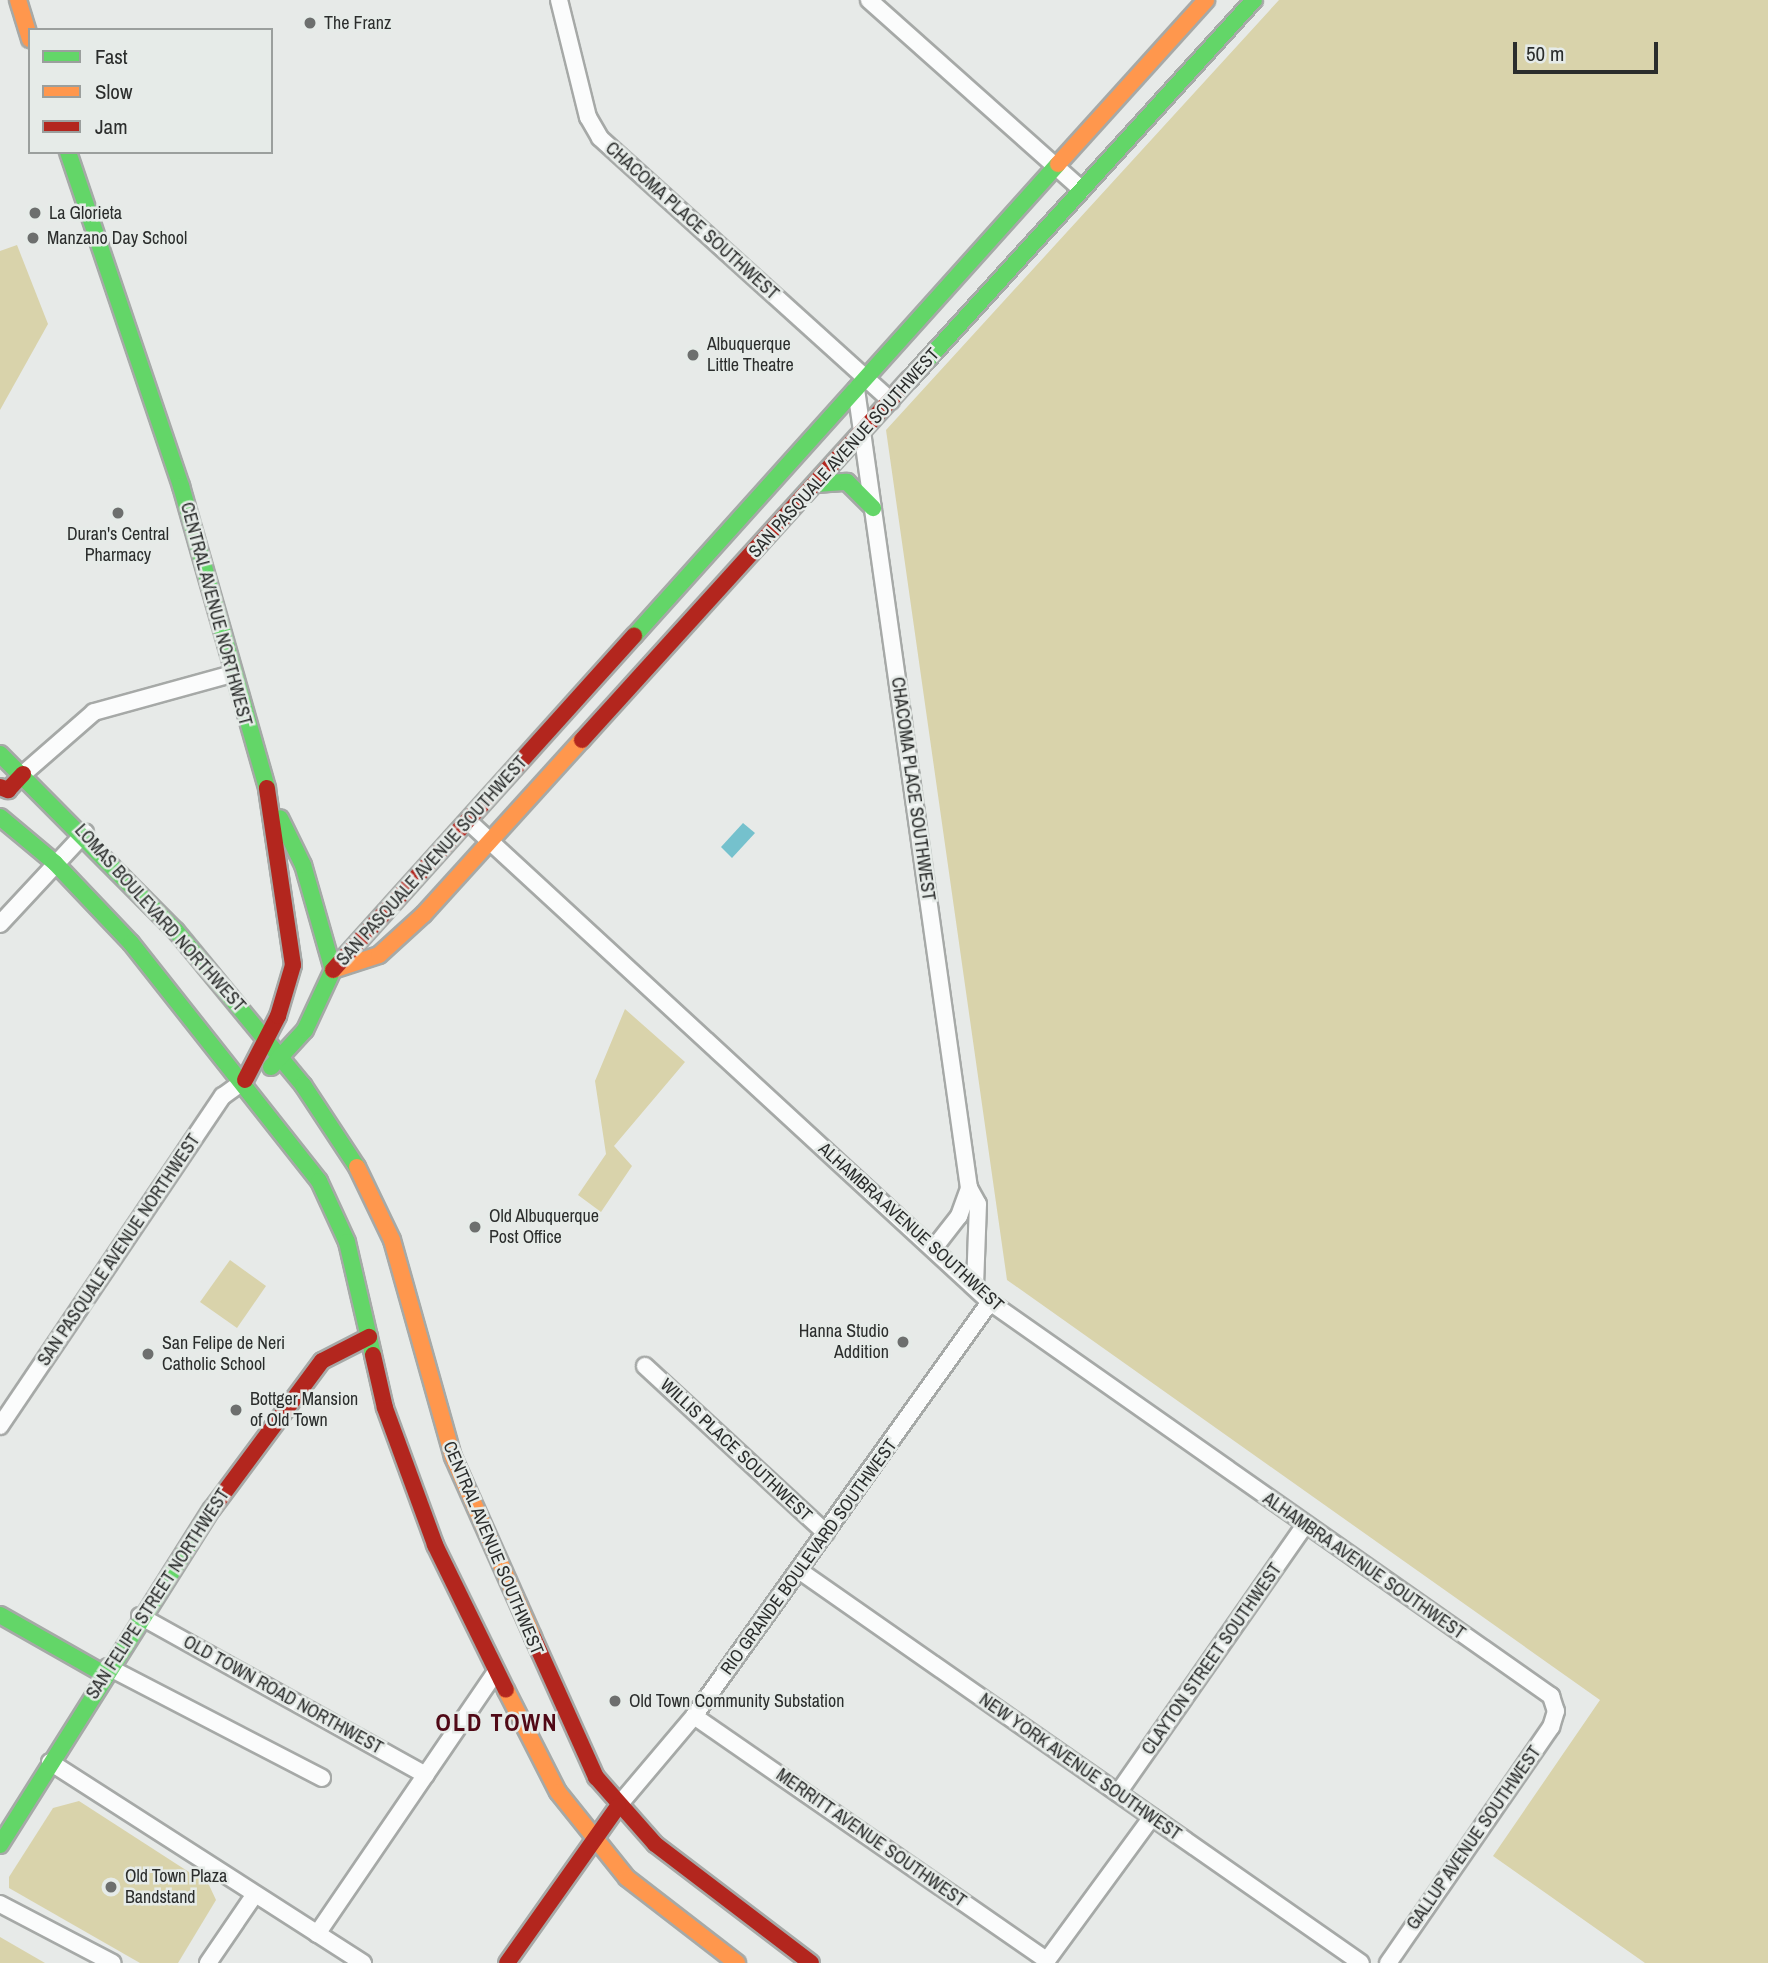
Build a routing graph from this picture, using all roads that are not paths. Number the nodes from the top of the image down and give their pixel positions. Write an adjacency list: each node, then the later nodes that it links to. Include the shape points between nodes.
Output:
1 (18, 0): 6 (main road)
2 (559, 0): 10 (street, CHACOMA PLACE SOUTHWEST, via 594,132)
3 (869, 0): 8 (street)
4 (1206, 0): 8 (main road, SAN PASQUALE AVENUE SOUTHWEST)
5 (1254, 0): 9 (main road, SAN PASQUALE AVENUE SOUTHWEST)
6 (28, 33)
7 (69, 154): 15 (main road, CENTRAL AVENUE NORTHWEST, via 181,486)
8 (1056, 167): 9 (street); 10 (main road, SAN PASQUALE AVENUE SOUTHWEST)
9 (1082, 190): 11 (main road, SAN PASQUALE AVENUE SOUTHWEST)
10 (861, 384): 11 (street, CHACOMA PLACE SOUTHWEST); 12 (street, CHACOMA PLACE SOUTHWEST); 21 (main road, SAN PASQUALE AVENUE SOUTHWEST)
11 (891, 401): 12 (main road, SAN PASQUALE AVENUE SOUTHWEST)
12 (862, 433): 13 (main road, SAN PASQUALE AVENUE SOUTHWEST); 14 (street, CHACOMA PLACE SOUTHWEST)
13 (817, 484): 14 (main road, via 847,482); 23 (main road, SAN PASQUALE AVENUE SOUTHWEST)
14 (873, 509): 30 (street, CHACOMA PLACE SOUTHWEST)
15 (232, 674): 17 (street, via 94,712); 19 (main road, CENTRAL AVENUE NORTHWEST)
16 (0, 754): 17 (main road, LOMAS BOULEVARD NORTHWEST)
17 (23, 774): 18 (main road, via 8,790); 22 (main road, LOMAS BOULEVARD NORTHWEST)
18 (0, 787)
19 (268, 793): 26 (main road, via 303,865); 27 (main road, CENTRAL AVENUE NORTHWEST, via 293,944 290,982)
20 (0, 817): 24 (main road)
21 (468, 821): 23 (street, ALHAMBRA AVENUE SOUTHWEST); 26 (main road, SAN PASQUALE AVENUE SOUTHWEST)
22 (85, 833): 24 (street); 27 (main road, LOMAS BOULEVARD NORTHWEST)
23 (491, 843): 26 (main road, SAN PASQUALE AVENUE SOUTHWEST, via 393,947); 31 (street, ALHAMBRA AVENUE SOUTHWEST)
24 (55, 863): 25 (street); 29 (main road)
25 (0, 924)
26 (332, 970): 28 (main road, via 304,1030)
27 (267, 1042): 28 (main road, LOMAS BOULEVARD NORTHWEST); 29 (main road, CENTRAL AVENUE NORTHWEST)
28 (282, 1059): 29 (main road); 50 (main road, CENTRAL AVENUE SOUTHWEST, via 331,1123 378,1205 453,1457 576,1742)
29 (245, 1080): 34 (main road, via 335,1211); 36 (street, SAN PASQUALE AVENUE NORTHWEST, via 223,1096)
30 (969, 1188): 31 (street, via 959,1216); 32 (street, CHACOMA PLACE SOUTHWEST, via 978,1204)
31 (934, 1248): 32 (street, ALHAMBRA AVENUE SOUTHWEST)
32 (975, 1287): 33 (street, ALHAMBRA AVENUE SOUTHWEST)
33 (990, 1302): 37 (street, ALHAMBRA AVENUE SOUTHWEST); 38 (street, RIO GRANDE BOULEVARD SOUTHWEST)
34 (369, 1337): 41 (main road, SAN FELIPE STREET NORTHWEST, via 322,1361); 43 (main road, via 385,1408 435,1545)
35 (645, 1366): 38 (street, WILLIS PLACE SOUTHWEST)
36 (0, 1426)
37 (1305, 1525): 44 (street, ALHAMBRA AVENUE SOUTHWEST, via 1545,1691); 49 (street, CLAYTON STREET SOUTHWEST)
38 (826, 1533): 39 (street, RIO GRANDE BOULEVARD SOUTHWEST)
39 (800, 1570): 45 (street, RIO GRANDE BOULEVARD SOUTHWEST); 49 (street, NEW YORK AVENUE SOUTHWEST)
40 (0, 1615): 42 (main road)
41 (140, 1616): 42 (main road, SAN FELIPE STREET NORTHWEST); 47 (street, OLD TOWN ROAD NORTHWEST)
42 (106, 1671): 46 (main road, SAN FELIPE STREET NORTHWEST); 48 (street)
43 (495, 1674): 47 (street); 52 (main road, via 558,1792)
44 (1556, 1711): 65 (street, GALLUP AVENUE SOUTHWEST)
45 (694, 1716): 50 (street, RIO GRANDE BOULEVARD SOUTHWEST); 57 (street, MERRITT AVENUE SOUTHWEST)
46 (50, 1762): 53 (main road, SAN FELIPE STREET NORTHWEST); 54 (street)
47 (426, 1775): 56 (street)
48 (322, 1778)
49 (1118, 1793): 51 (street, NEW YORK AVENUE SOUTHWEST)
50 (618, 1806): 52 (main road); 63 (main road, CENTRAL AVENUE SOUTHWEST, via 654,1844)
51 (1152, 1817): 57 (street); 64 (street, NEW YORK AVENUE SOUTHWEST)
52 (591, 1838): 61 (main road); 62 (main road, via 627,1878)
53 (0, 1845)
54 (255, 1894): 56 (street); 59 (street)
55 (0, 1904): 58 (street)
56 (317, 1934): 60 (street)
57 (1046, 1961)
58 (113, 1963)
59 (208, 1963)
60 (363, 1963)
61 (506, 1963)
62 (737, 1963)
63 (811, 1963)
64 (1361, 1963)
65 (1388, 1963)

